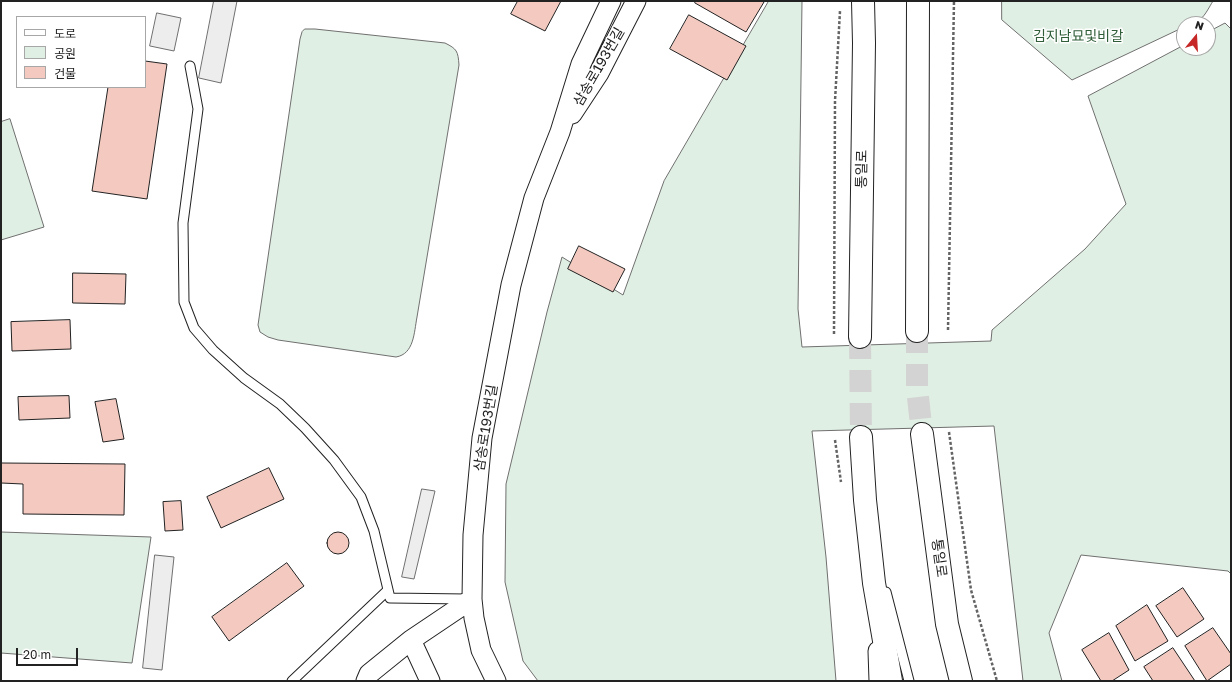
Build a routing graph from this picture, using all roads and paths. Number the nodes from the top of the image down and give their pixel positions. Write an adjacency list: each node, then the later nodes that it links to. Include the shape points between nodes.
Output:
1 (612, 1): 8 (street, 삼송로193번길, via 581,64)
2 (636, 1): 8 (street, 삼송로193번길, via 599,73)
3 (863, 1): 12 (main road, 통일로)
4 (918, 1): 10 (main road)
5 (954, 1): 9 (path)
6 (840, 9): 11 (path, via 835,101)
7 (190, 66): 18 (lane, via 198,109 183,222 184,302 194,328 213,350 244,378 280,404 305,428 334,460 361,497 374,531)
8 (560, 132): 19 (street, 삼송로193번길, via 534,198 511,285 489,400 482,438 473,535)
9 (948, 330)
10 (917, 331)
11 (834, 334)
12 (860, 337)
13 (950, 432): 29 (path, via 971,590)
14 (922, 434): 28 (main road, 통일로, via 947,624)
15 (861, 437): 16 (main road)
16 (867, 521): 17 (main road); 27 (lane)
17 (874, 583): 25 (street); 26 (main road)
18 (388, 590): 19 (lane, via 390,598); 21 (lane)
19 (472, 599): 20 (street); 24 (street, 삼송로193번길, via 481,650)
20 (411, 640): 22 (street, via 370,674); 23 (street)
21 (292, 681)
22 (366, 681)
23 (430, 681)
24 (496, 681)
25 (879, 681)
26 (891, 681)
27 (909, 681)
28 (961, 681)
29 (997, 681)

